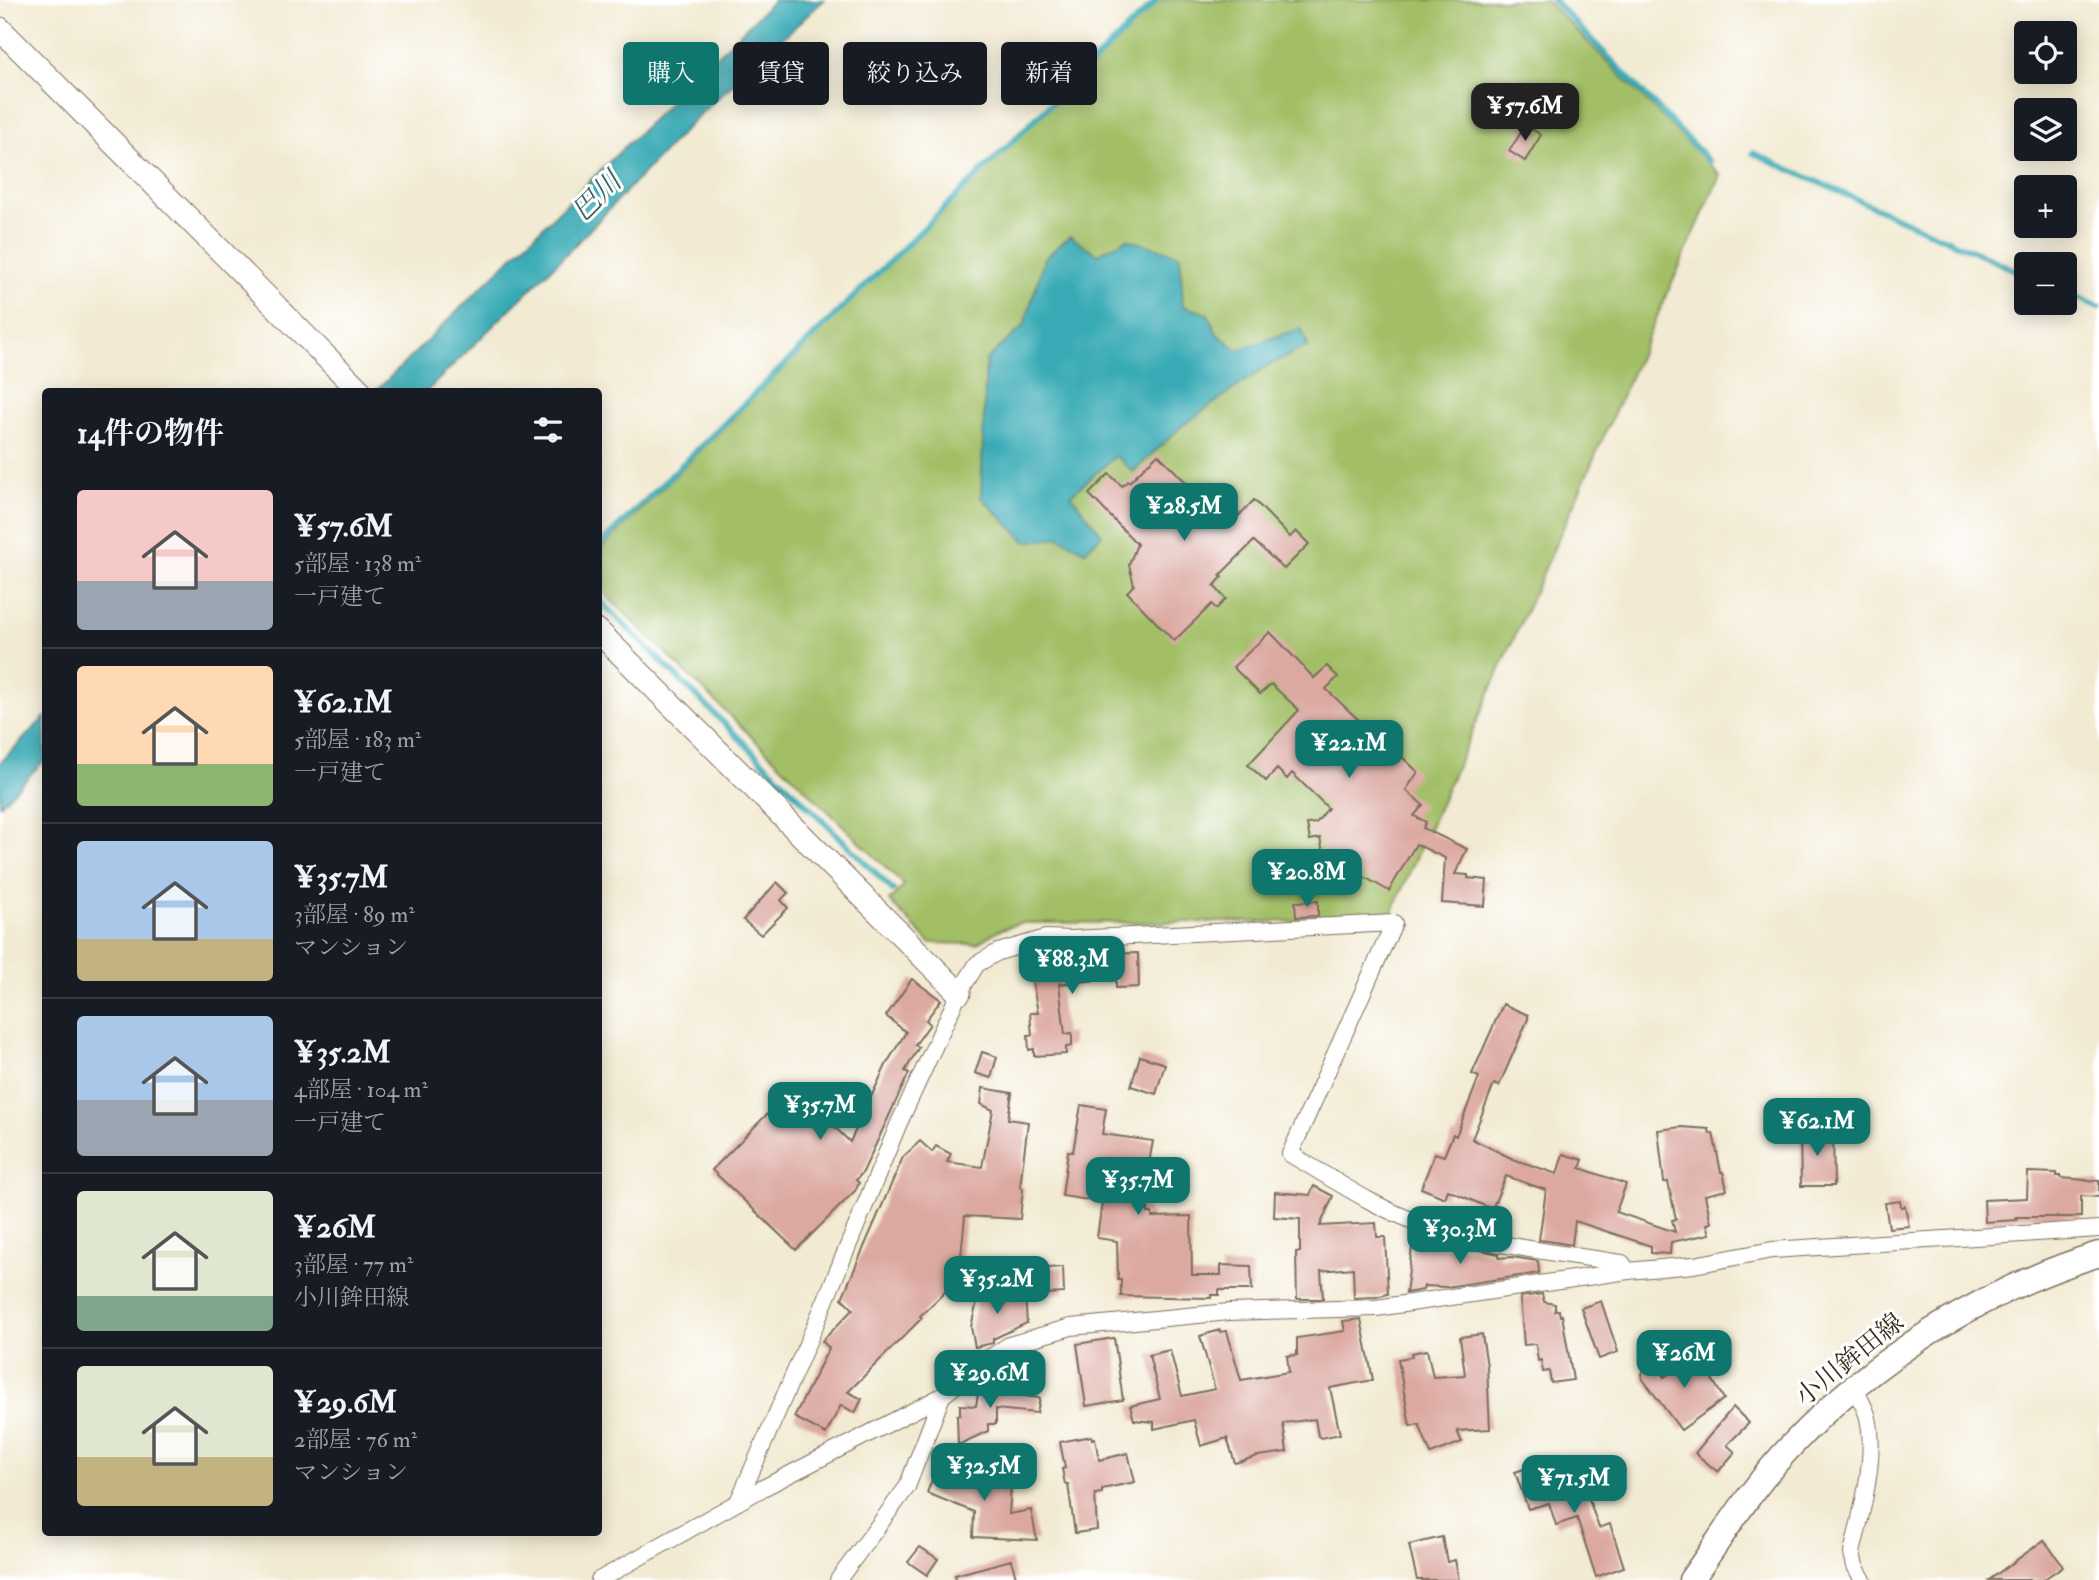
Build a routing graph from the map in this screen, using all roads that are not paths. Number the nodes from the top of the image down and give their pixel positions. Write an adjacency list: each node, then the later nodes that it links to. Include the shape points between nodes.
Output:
1 (0, 29): 2 (street)
2 (357, 388)
3 (602, 635): 4 (street)
4 (959, 993): 7 (street, via 976,964 998,952 1046,938 1394,923 1290,1154 1380,1206 1423,1224 1515,1246 1622,1263); 10 (street)
5 (2099, 1229): 7 (street, via 1772,1251)
6 (2099, 1254): 8 (main road, 小川鉾田線, via 2025,1280 1965,1311)
7 (1628, 1271): 9 (street, via 1376,1308 1228,1312 1072,1327 1009,1345)
8 (1854, 1388): 13 (main road, 小川鉾田線, via 1782,1457); 14 (street, via 1868,1417 1870,1438 1853,1553)
9 (942, 1396): 10 (street); 12 (street, via 907,1487)
10 (738, 1502): 11 (street)
11 (599, 1580)
12 (838, 1580)
13 (1691, 1580)
14 (1863, 1580)

